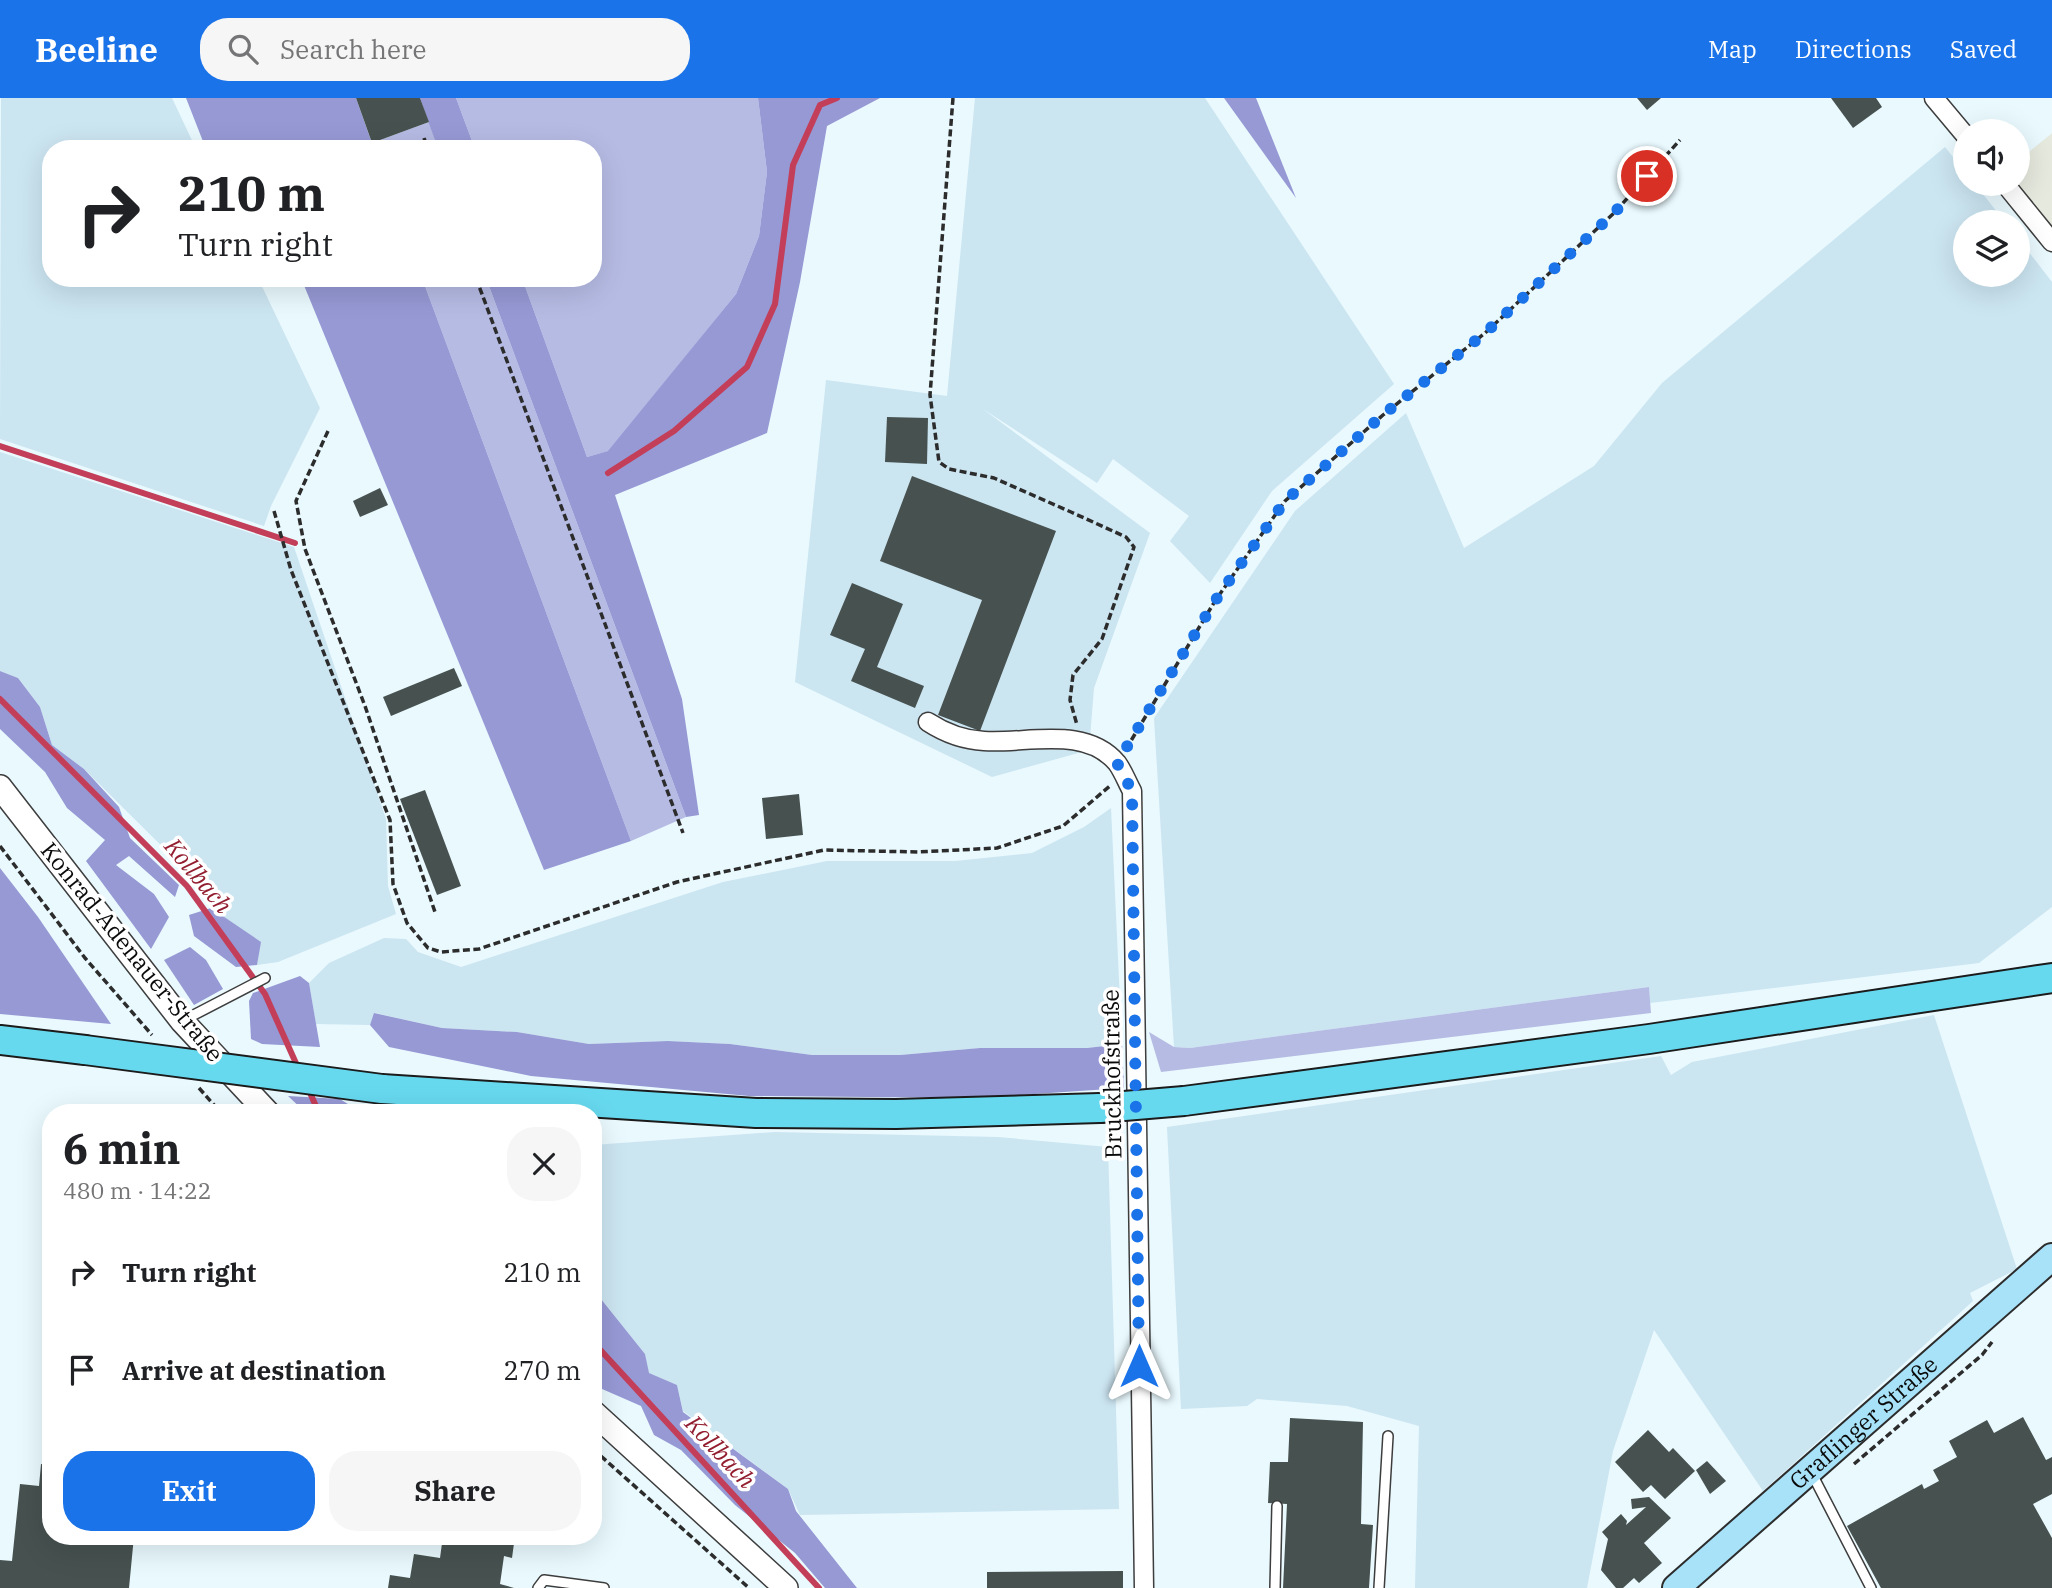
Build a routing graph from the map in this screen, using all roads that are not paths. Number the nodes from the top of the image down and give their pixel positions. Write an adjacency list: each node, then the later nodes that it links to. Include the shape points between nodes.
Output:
1 (1934, 98): 2 (street)
2 (1953, 121)
3 (2015, 196): 4 (street)
4 (2052, 242)
5 (928, 722): 22 (street, Bruckhofstraße, via 946,733 982,741 1082,740 1117,763 1132,791)
6 (0, 787): 9 (street, Konrad-Adenauer-Straße)
7 (265, 978): 9 (lane)
8 (2052, 978): 10 (main road, bridge, via 1649,1039 1184,1101 1100,1108 756,1113 382,1088)
9 (182, 1021): 11 (street, Konrad-Adenauer-Straße)
10 (0, 1040)
11 (260, 1104)
12 (2052, 1257): 16 (main road, Graflinger Straße)
13 (602, 1420): 21 (street)
14 (1388, 1436): 24 (lane)
15 (602, 1442): 20 (street)
16 (1811, 1472): 25 (main road, Graflinger Straße); 26 (lane)
17 (1277, 1506): 23 (lane)
18 (538, 1588): 19 (lane, via 544,1580)
19 (604, 1588)
20 (766, 1588)
21 (786, 1588)
22 (1144, 1588)
23 (1275, 1588)
24 (1379, 1588)
25 (1676, 1588)
26 (1871, 1588)

